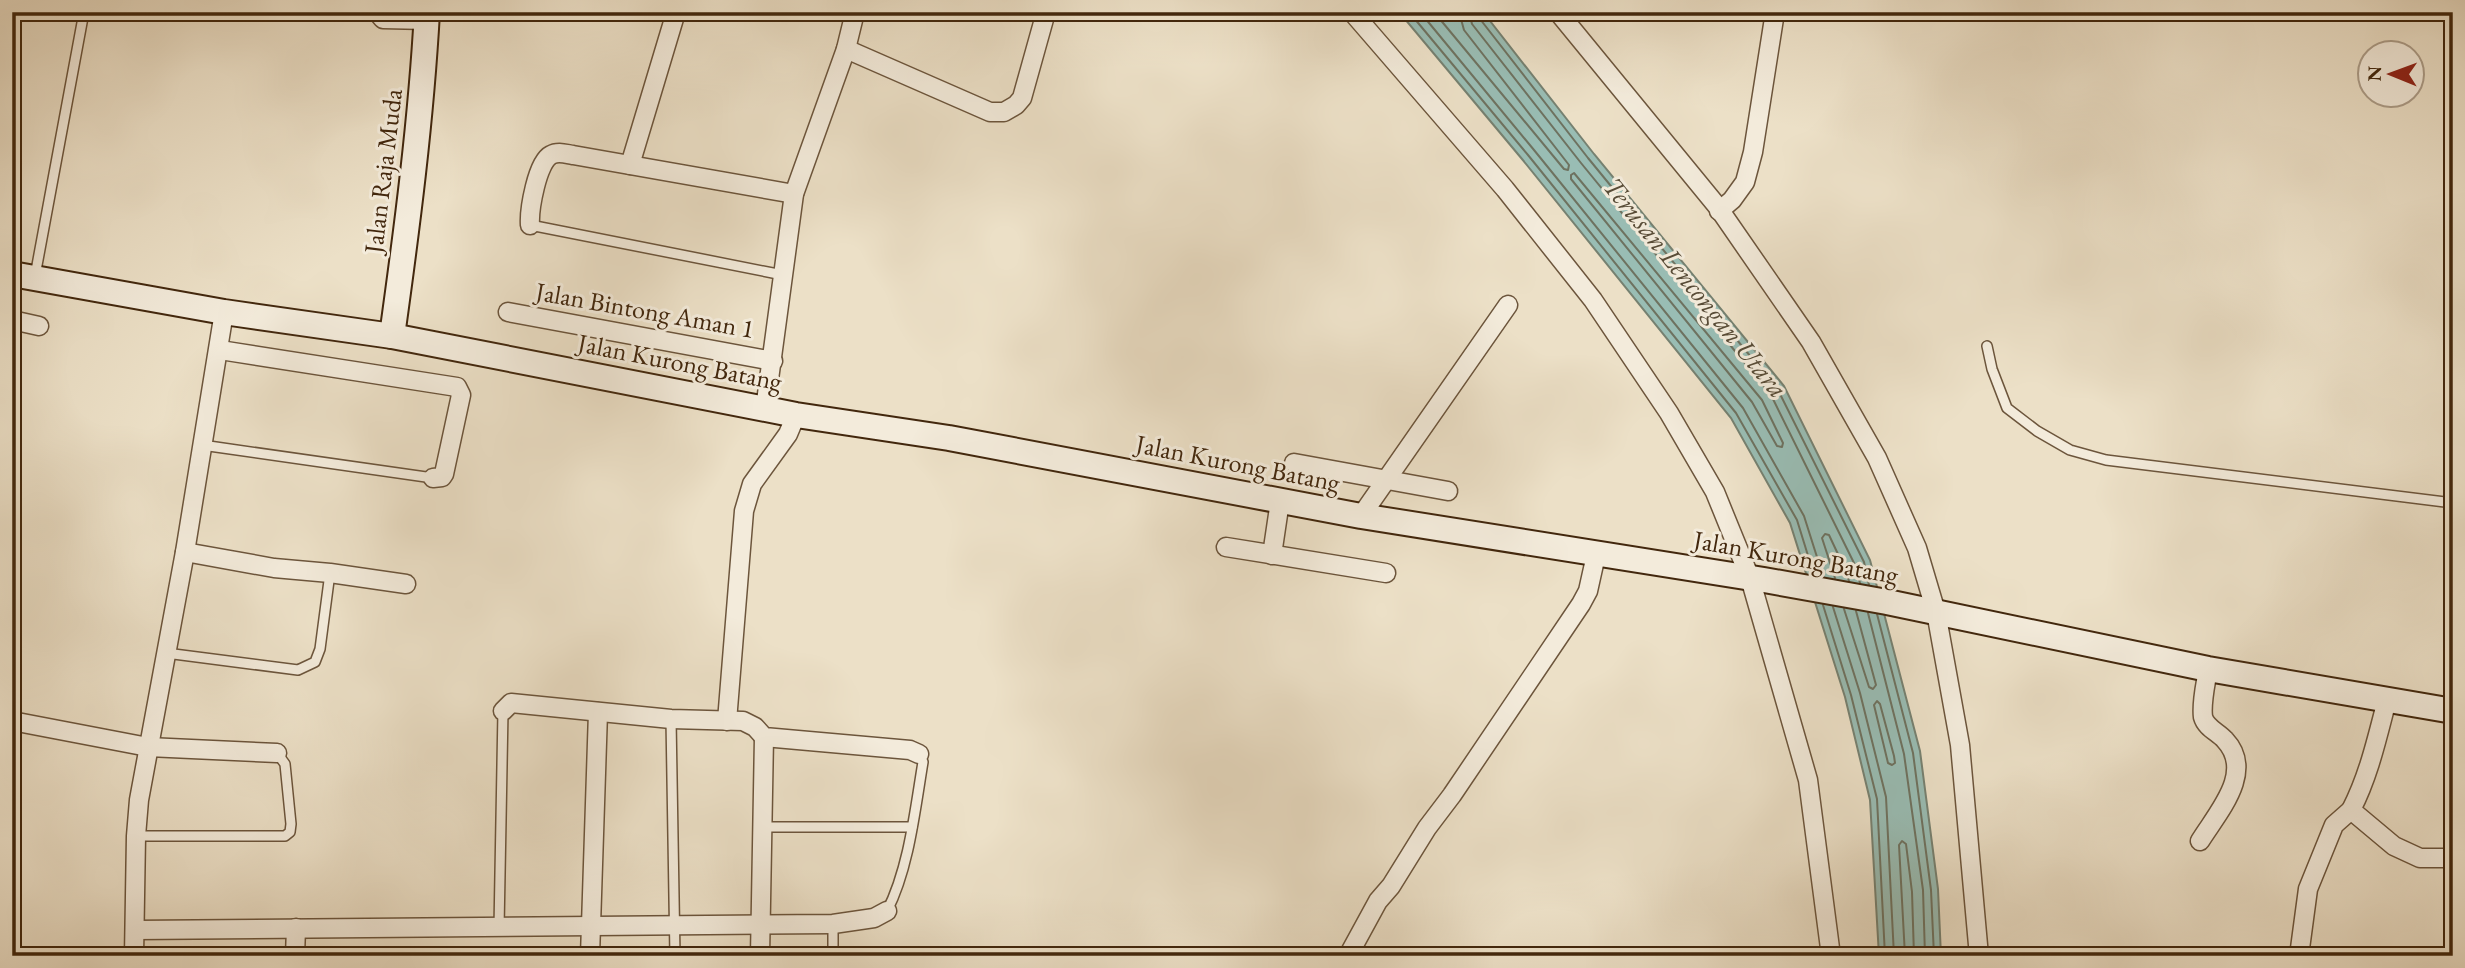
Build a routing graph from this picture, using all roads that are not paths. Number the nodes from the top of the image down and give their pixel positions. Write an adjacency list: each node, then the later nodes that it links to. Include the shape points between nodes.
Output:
1 (84, 12): 16 (lane)
2 (377, 12): 9 (street, via 383,19)
3 (676, 12): 11 (street)
4 (856, 12): 10 (street)
5 (1046, 12): 10 (street, via 1022,97 1004,111 990,112 967,103)
6 (1352, 12): 42 (street, via 1505,189 1593,300 1669,413 1715,492)
7 (1558, 12): 13 (street)
8 (1775, 12): 13 (street, via 1745,182)
9 (427, 16): 22 (street, Jalan Raja Muda, via 411,200)
10 (846, 49): 12 (street)
11 (630, 165): 12 (street); 14 (street, via 553,153 540,171 529,211)
12 (794, 194): 15 (street)
13 (1719, 211): 44 (street, via 1811,342 1877,458 1917,548)
14 (530, 225): 15 (lane)
15 (783, 275): 25 (street)
16 (23, 276): 18 (street, Jalan Kurong Batang)
17 (1508, 305): 31 (street)
18 (224, 312): 22 (street, Jalan Kurong Batang); 24 (street)
19 (508, 312): 25 (street, Jalan Bintong Aman 1)
20 (12, 320): 21 (street)
21 (39, 326)
22 (392, 335): 26 (street, Jalan Kurong Batang)
23 (1987, 346): 34 (lane, via 2007,408 2070,450 2106,460)
24 (219, 350): 28 (street); 30 (street, via 457,387 461,395 444,474)
25 (773, 360): 26 (street)
26 (765, 409): 27 (street, Jalan Kurong Batang)
27 (796, 415): 33 (street, Jalan Kurong Batang, via 948,438); 53 (street, via 752,484 744,511)
28 (202, 445): 30 (lane); 37 (street)
29 (1294, 463): 31 (street)
30 (433, 478)
31 (1388, 480): 32 (street); 35 (street)
32 (1448, 491)
33 (1280, 501): 35 (street, Jalan Kurong Batang); 38 (street)
34 (2453, 503)
35 (1361, 516): 39 (street, Jalan Kurong Batang)
36 (1226, 547): 38 (street)
37 (186, 552): 40 (street); 45 (street)
38 (1272, 555): 41 (street)
39 (1596, 555): 42 (street, Jalan Kurong Batang); 78 (street, via 1581,604 1378,901)
40 (330, 573): 43 (street); 45 (lane, via 315,662 298,670)
41 (1386, 573)
42 (1757, 579): 44 (street, Jalan Kurong Batang); 79 (street, via 1808,780)
43 (406, 584)
44 (1936, 612): 46 (street, Jalan Kurong Batang); 80 (street, via 1960,745)
45 (166, 653): 55 (street)
46 (2208, 668): 47 (street, Jalan Kurong Batang); 62 (street, via 2204,719 2227,741 2238,765 2229,795)
47 (2387, 700): 49 (street, Jalan Kurong Batang); 58 (street, via 2371,763)
48 (503, 711): 50 (street, via 511,703); 70 (lane)
49 (2453, 711)
50 (598, 712): 51 (street); 67 (street)
51 (671, 719): 53 (street); 65 (lane)
52 (12, 721): 55 (street)
53 (727, 721): 54 (street, via 743,721)
54 (764, 737): 57 (street); 59 (street)
55 (148, 747): 56 (street); 61 (street)
56 (277, 753): 61 (lane, via 285,764 291,824 285,836)
57 (919, 754): 60 (lane, via 923,762)
58 (2351, 810): 63 (street, via 2394,846 2420,858); 81 (street, via 2334,825 2308,889)
59 (764, 827): 60 (lane); 68 (street)
60 (912, 827): 64 (lane, via 897,890)
61 (136, 836): 71 (street)
62 (2200, 841)
63 (2453, 858)
64 (887, 911): 66 (street, via 874,918)
65 (675, 924): 67 (street); 68 (street); 75 (lane)
66 (833, 924): 68 (street); 77 (lane)
67 (590, 925): 70 (street); 74 (street)
68 (760, 925): 76 (street)
69 (296, 928): 70 (street); 71 (street); 73 (street)
70 (499, 928)
71 (135, 930): 72 (street)
72 (134, 956)
73 (295, 956)
74 (590, 956)
75 (675, 956)
76 (760, 956)
77 (833, 956)
78 (1348, 956)
79 (1831, 956)
80 (1979, 956)
81 (2299, 956)

